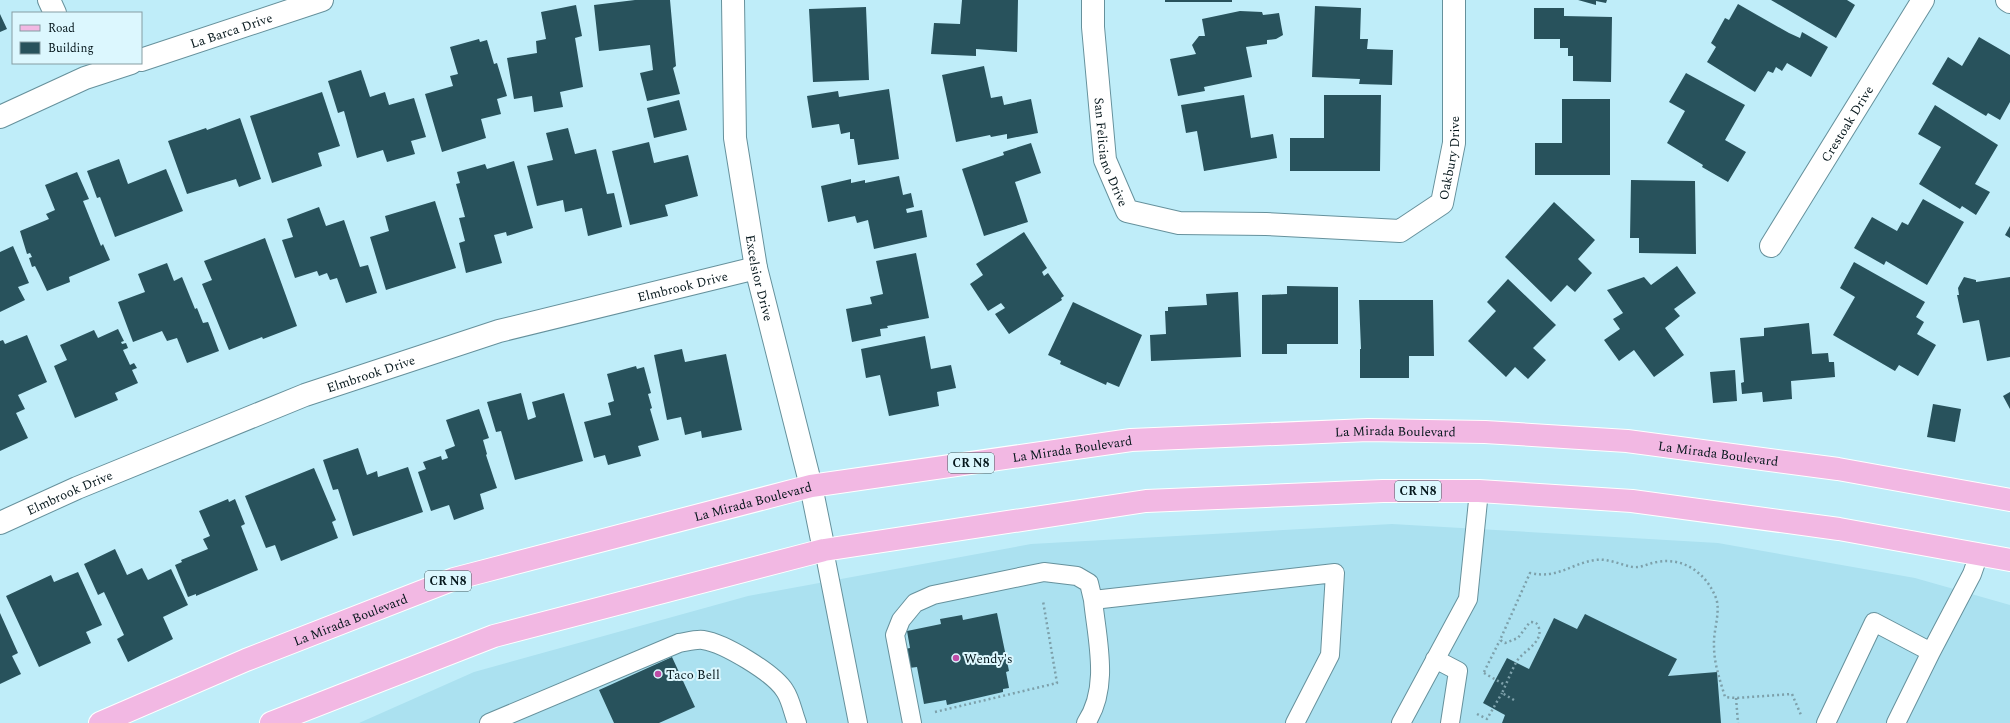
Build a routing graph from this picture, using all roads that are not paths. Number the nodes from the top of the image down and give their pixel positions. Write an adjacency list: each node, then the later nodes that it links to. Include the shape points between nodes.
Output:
1 (49, 0): 9 (street)
2 (322, 0): 10 (street, La Barca Drive)
3 (733, 0): 16 (street, Excelsior Drive, via 735,138)
4 (1093, 0): 14 (street, San Feliciano Drive, via 1093,27 1106,160 1127,211 1179,223)
5 (1454, 0): 14 (street, Oakbury Drive, via 1454,143 1442,202 1400,231)
6 (1923, 0): 15 (street, Crestoak Drive)
7 (2007, 0): 8 (street)
8 (2010, 2)
9 (55, 12)
10 (142, 60)
11 (125, 64): 12 (street)
12 (81, 71): 13 (street)
13 (0, 117)
14 (1266, 224)
15 (1771, 246)
16 (756, 268): 17 (street, Excelsior Drive); 20 (street, Elmbrook Drive, via 499,331 305,394 77,488)
17 (811, 486): 19 (main road, La Mirada Boulevard / CR N8, via 1131,440 1368,430 1485,432 1627,441 1838,469); 21 (street, Excelsior Drive); 28 (main road, La Mirada Boulevard / CR N8, via 454,579 246,660)
18 (1479, 491): 21 (main road, CR N8, via 1383,491 1146,501); 22 (main road, CR N8, via 1632,501 1839,529); 26 (lane, via 1468,599)
19 (2010, 500)
20 (0, 523)
21 (824, 550): 29 (main road, CR N8, via 494,636); 31 (lane)
22 (1979, 554): 23 (main road, CR N8); 25 (lane, via 1972,574)
23 (2010, 560)
24 (1094, 600): 32 (lane, via 1089,583 1077,576 1044,572 933,595 915,603 901,620 895,635); 33 (lane, via 1101,681 1094,711); 34 (lane, via 1335,573 1330,655)
25 (1931, 652): 37 (lane, via 1874,622); 38 (lane)
26 (1435, 659): 35 (lane); 36 (lane, via 1458,671)
27 (500, 721): 30 (lane, via 679,643 703,640 731,650 775,680 785,691)
28 (100, 723)
29 (271, 723)
30 (796, 723)
31 (858, 723)
32 (912, 723)
33 (1086, 723)
34 (1295, 723)
35 (1401, 723)
36 (1450, 723)
37 (1826, 723)
38 (1896, 723)

